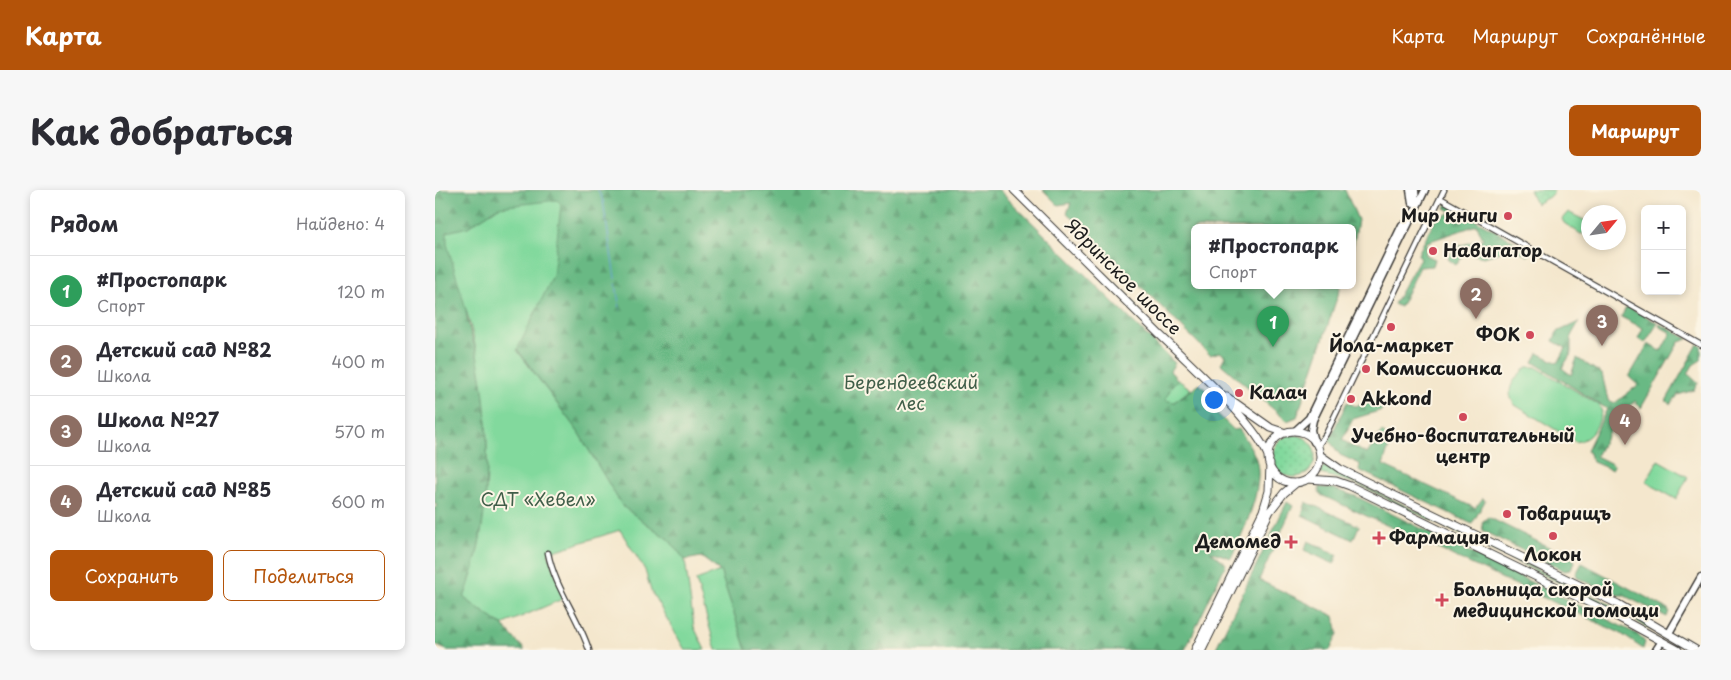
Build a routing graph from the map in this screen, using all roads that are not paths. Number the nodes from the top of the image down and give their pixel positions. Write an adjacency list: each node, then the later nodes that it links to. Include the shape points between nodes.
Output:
1 (1014, 190): 11 (main road, Ядринское шоссе)
2 (1410, 190): 9 (main road)
3 (1415, 190): 7 (main road)
4 (1420, 190): 7 (main road)
5 (1425, 190): 9 (main road)
6 (1444, 190): 8 (street)
7 (1416, 198): 9 (main road)
8 (1439, 198): 10 (street); 14 (street, via 1326,434)
9 (1413, 208): 12 (main road, via 1309,418); 14 (main road, via 1313,420 1311,430)
10 (1701, 345)
11 (1212, 385): 13 (main road, Ядринское шоссе, via 1271,428); 16 (main road, Ядринское шоссе, via 1263,444)
12 (1295, 431): 13 (main road); 14 (main road, via 1307,435)
13 (1286, 433): 16 (main road, via 1271,444)
14 (1316, 444): 15 (main road)
15 (1320, 455): 17 (main road, via 1317,470); 21 (main road, via 1341,469 1619,604)
16 (1269, 461): 18 (main road, via 1279,478); 24 (main road, via 1270,486 1263,511)
17 (1308, 479): 18 (main road); 22 (main road, via 1350,486)
18 (1296, 483): 25 (main road, via 1283,493 1270,511)
19 (547, 553): 23 (street, via 551,570 583,631)
20 (1701, 577): 21 (main road)
21 (1669, 633): 22 (main road); 29 (main road)
22 (1663, 642): 26 (main road); 27 (main road); 28 (main road)
23 (589, 650)
24 (1195, 650)
25 (1203, 650)
26 (1656, 650)
27 (1661, 650)
28 (1678, 650)
29 (1696, 650)

